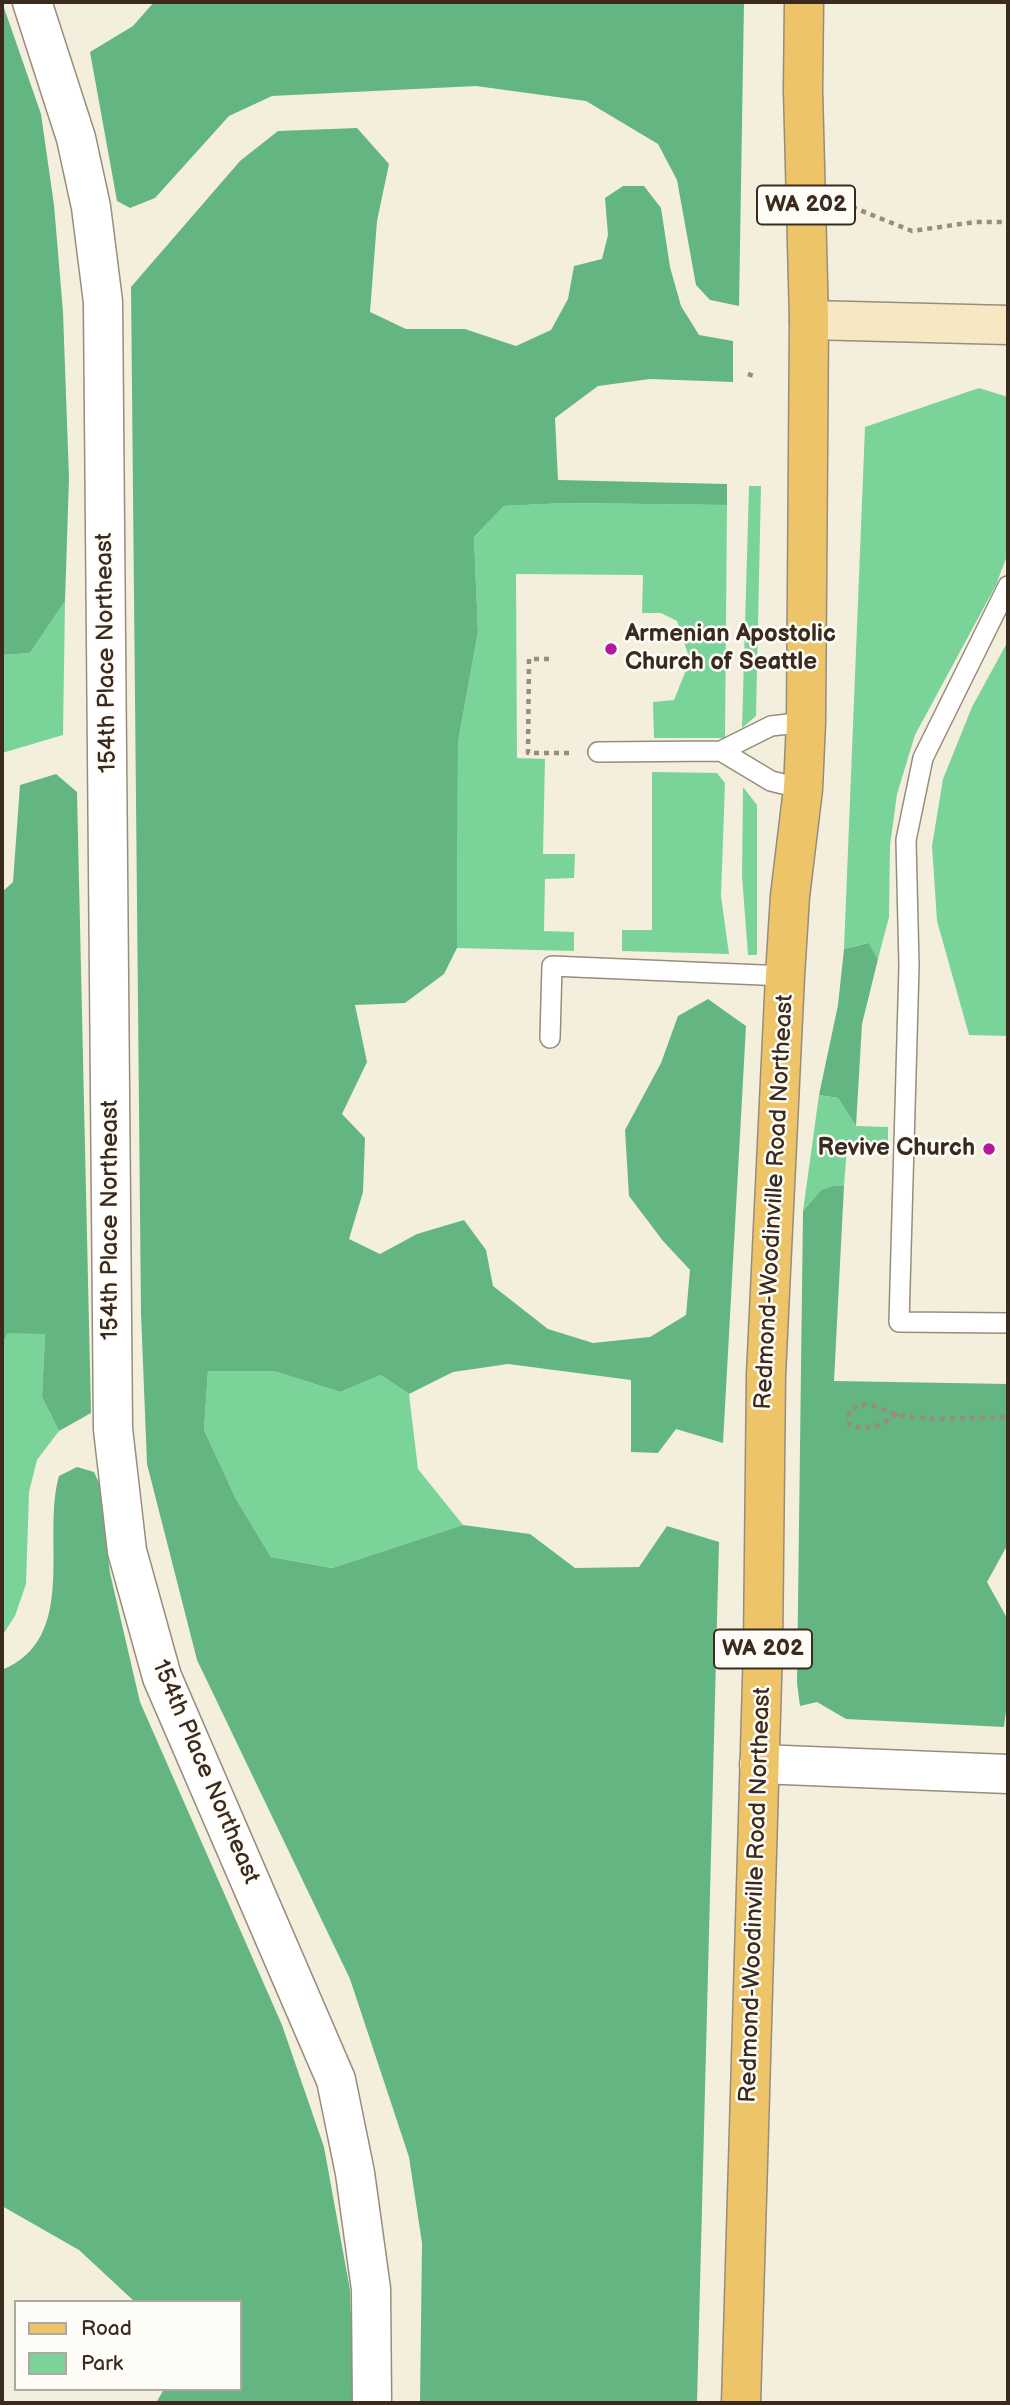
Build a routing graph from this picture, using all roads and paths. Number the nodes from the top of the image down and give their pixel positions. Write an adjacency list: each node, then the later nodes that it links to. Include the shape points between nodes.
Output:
1 (32, 2): 22 (street, 154th Place Northeast, via 76,138 91,207 103,302 113,1429 127,1551 162,1677 336,2080 371,2289)
2 (804, 2): 5 (main road, Redmond-Woodinville Road Northeast / WA 202)
3 (852, 207): 4 (path, via 912,231)
4 (1008, 222)
5 (809, 320): 6 (street); 11 (main road, Redmond-Woodinville Road Northeast / WA 202)
6 (1008, 325)
7 (748, 374): 8 (path)
8 (757, 377)
9 (1008, 586): 17 (lane, via 923,758 906,841 908,980 899,1322)
10 (549, 659): 13 (path, via 529,659 528,753)
11 (806, 722): 12 (lane, via 771,726); 14 (main road, Redmond-Woodinville Road Northeast / WA 202)
12 (721, 751): 13 (lane); 14 (lane, via 771,781)
13 (598, 752)
14 (803, 789): 15 (main road, Redmond-Woodinville Road Northeast / WA 202)
15 (785, 976): 16 (lane, via 552,967); 20 (main road, Redmond-Woodinville Road Northeast / WA 202, via 766,1376)
16 (550, 1038)
17 (1008, 1322)
18 (897, 1414): 18 (path, via 858,1404 849,1411 849,1425 864,1430); 19 (path, via 957,1420)
19 (1008, 1417)
20 (759, 1764): 21 (street); 23 (main road, Redmond-Woodinville Road Northeast / WA 202)
21 (1008, 1774)
22 (372, 2403)
23 (741, 2403)

